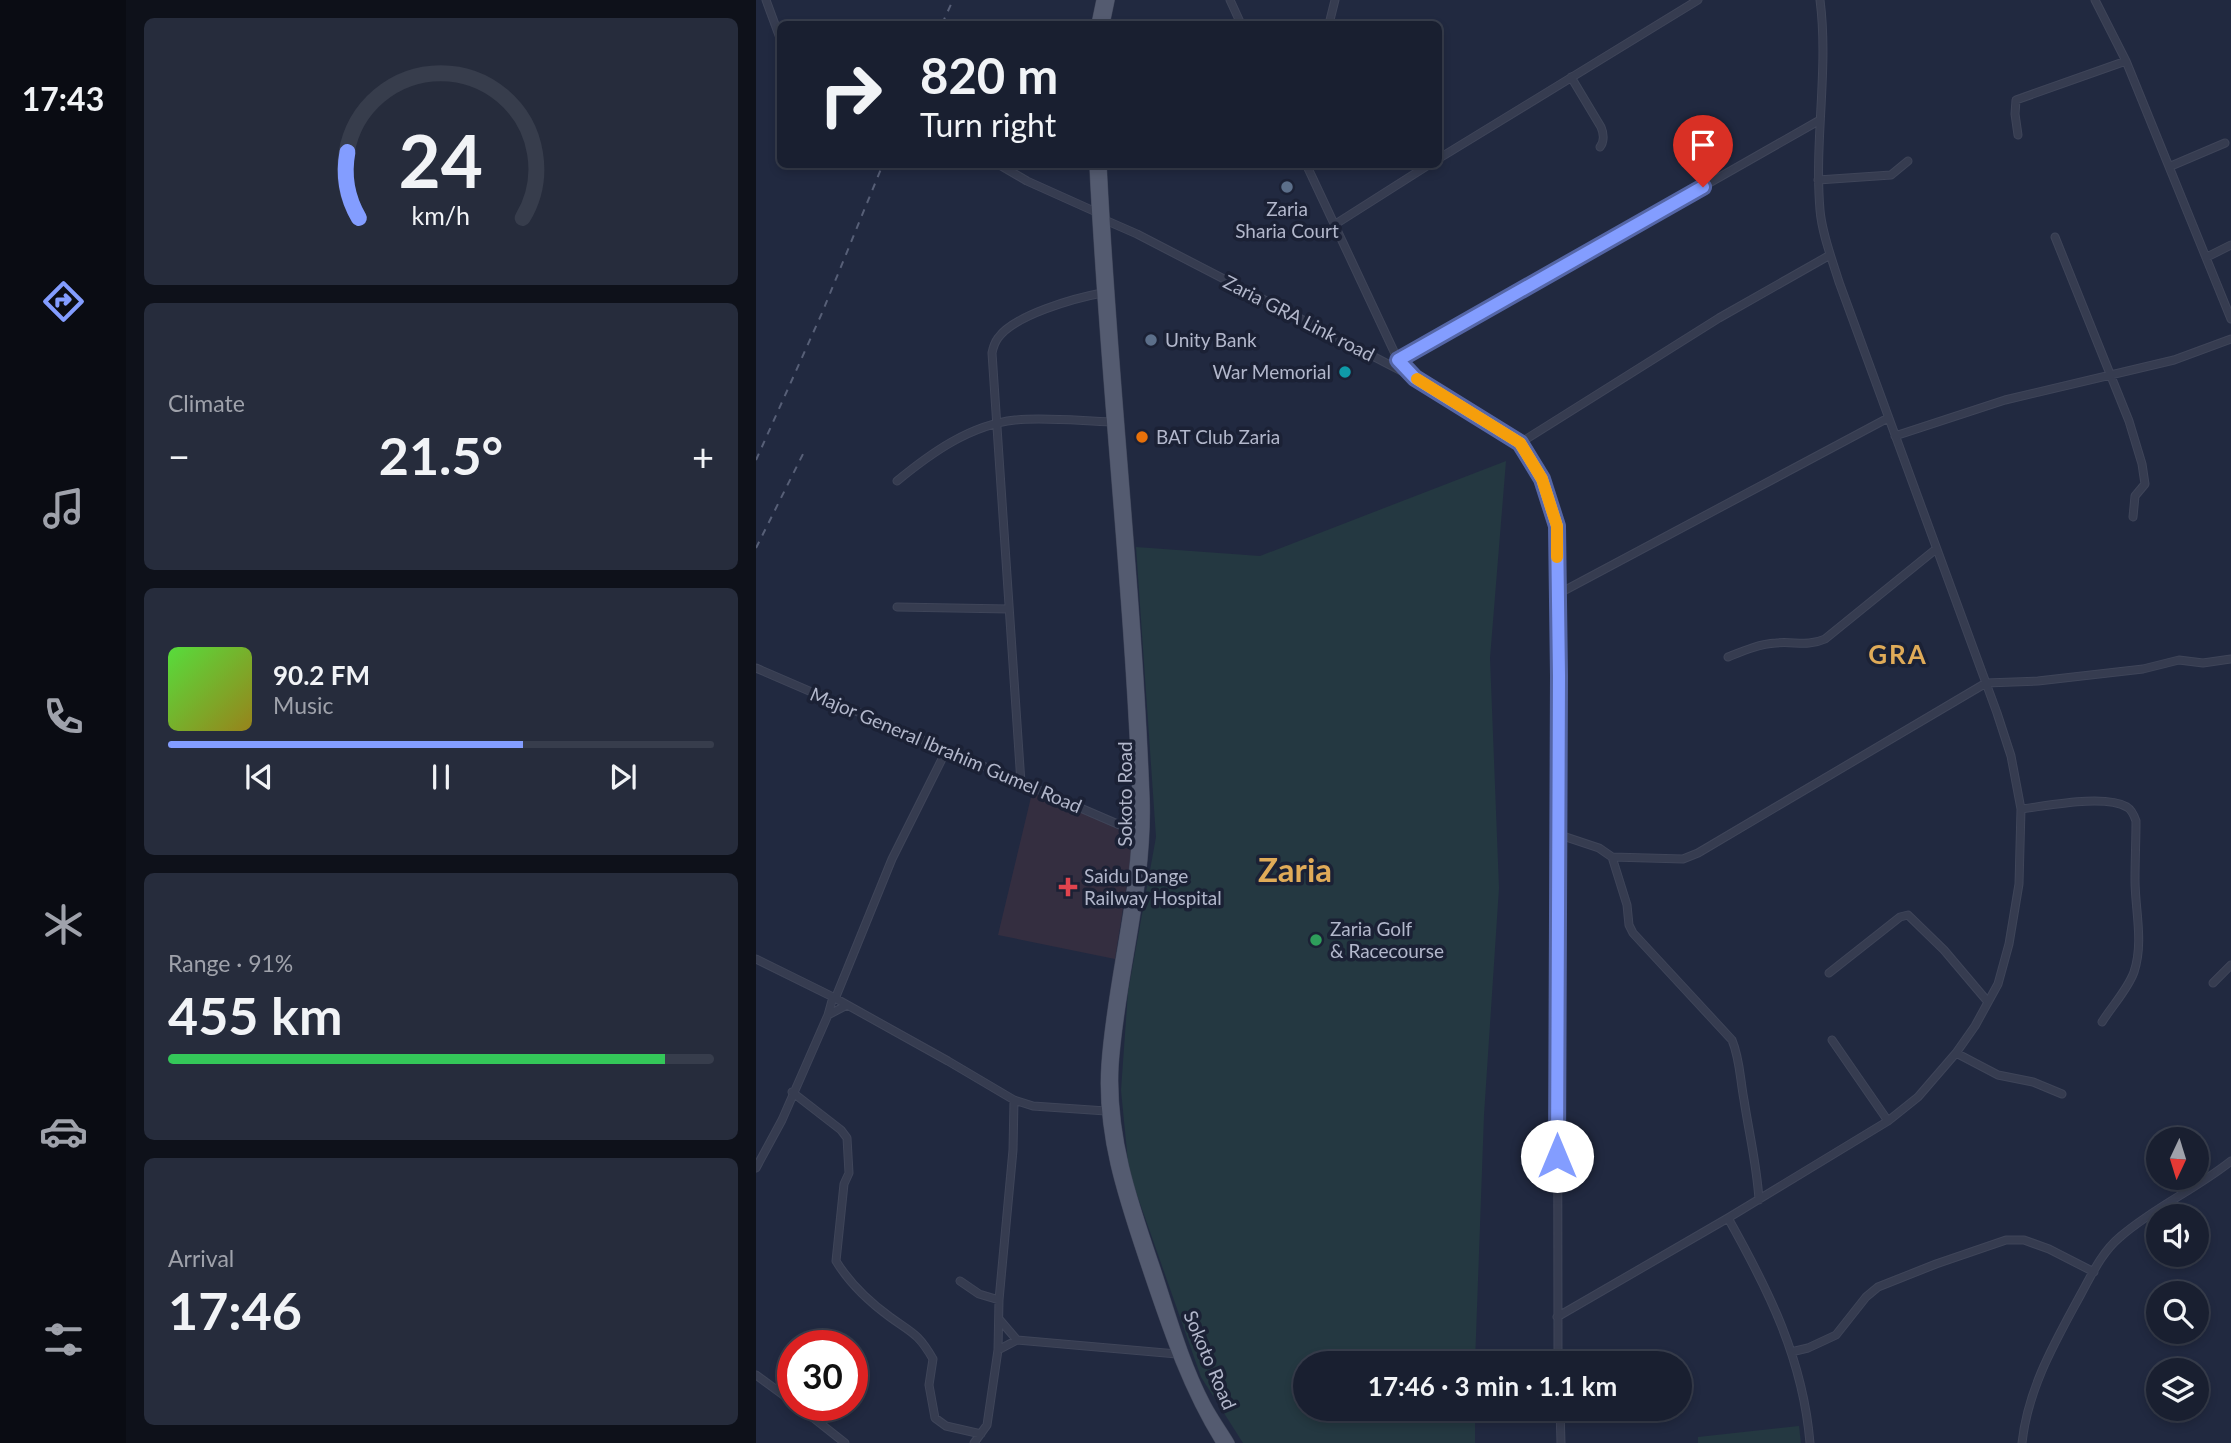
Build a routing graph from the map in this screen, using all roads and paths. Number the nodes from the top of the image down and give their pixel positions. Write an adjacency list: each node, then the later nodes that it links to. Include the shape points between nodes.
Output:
1 (766, 0): 13 (street)
2 (1101, 0): 9 (main road)
3 (1110, 0): 10 (main road)
4 (1230, 0): 11 (street)
5 (1335, 0): 12 (street)
6 (1698, 0): 15 (street)
7 (1820, 0): 16 (street)
8 (2095, 0): 14 (street)
9 (1097, 21)
10 (1106, 21)
11 (1240, 21)
12 (1329, 21)
13 (777, 30)
14 (2126, 61): 17 (street, via 2016,100); 22 (street)
15 (1571, 77): 19 (street, via 1601,127); 20 (street)
16 (1820, 120): 28 (street); 39 (street)
17 (2018, 135)
18 (2225, 143): 22 (street)
19 (1600, 147)
20 (1442, 157)
21 (1908, 161): 28 (street, via 1891,175)
22 (2171, 166): 35 (street)
23 (1005, 168): 29 (street)
24 (1094, 168): 29 (main road, Sokoto Road)
25 (1102, 168): 30 (main road, Sokoto Road)
26 (1308, 168): 31 (street)
27 (1424, 168): 31 (street)
28 (1818, 180): 34 (street)
29 (1096, 212): 36 (main road, Sokoto Road)
30 (1105, 219): 41 (street, Zaria GRA Link road); 101 (main road, Sokoto Road, via 1145,804 1139,888 1114,1063 1116,1129 1132,1202 1173,1321 1198,1388)
31 (1334, 225): 39 (street)
32 (2055, 237): 40 (street)
33 (2231, 245): 35 (street)
34 (1830, 255): 42 (street); 46 (street, via 1719,318)
35 (2207, 257): 37 (street)
36 (1102, 293): 43 (main road, Sokoto Road); 44 (street, via 1043,309 998,338 992,353)
37 (2231, 319)
38 (2231, 339): 40 (street, via 2174,360)
39 (1398, 360): 41 (street)
40 (2109, 375): 45 (street, via 2005,400); 48 (street, via 2129,421 2145,477)
41 (1415, 378): 46 (street, Zaria GRA Link road)
42 (1888, 418): 45 (street); 50 (street)
43 (1112, 422): 44 (street, via 1015,420); 60 (main road, Sokoto Road, via 1132,696)
44 (996, 425): 47 (street, via 948,443); 52 (street)
45 (1895, 436): 49 (street)
46 (1520, 443): 50 (street, Zaria GRA Link road, via 1542,479 1557,526)
47 (897, 481)
48 (2133, 517)
49 (1936, 549): 53 (street, via 1825,639 1807,645 1766,644); 56 (street)
50 (1556, 596): 61 (street, Zaria GRA Link road)
51 (897, 607): 52 (street)
52 (1009, 609): 58 (street)
53 (1728, 657)
54 (2231, 659): 56 (street, via 2179,660 2038,681)
55 (756, 668): 57 (street, Major General Ibrahim Gumel Road)
56 (1986, 683): 59 (street, via 2011,756); 62 (street, via 1698,853 1682,859)
57 (946, 751): 58 (street, Major General Ibrahim Gumel Road); 67 (street, via 892,859)
58 (1021, 783): 60 (street, Major General Ibrahim Gumel Road)
59 (2021, 809): 68 (street, via 2019,884 2009,944); 71 (street, via 2108,802 2127,807 2136,821 2136,961 2128,985)
60 (1136, 832): 77 (main road, Sokoto Road, via 1109,1037)
61 (1557, 834): 62 (street); 86 (street, Zaria GRA Link road)
62 (1612, 857): 81 (street, via 1633,933 1732,1040 1739,1058)
63 (756, 959): 67 (street)
64 (2231, 965): 66 (street)
65 (1829, 973): 68 (street, via 1908,915)
66 (2213, 983)
67 (834, 998): 69 (street); 70 (street)
68 (1988, 1002): 73 (street)
69 (847, 1005): 70 (street); 76 (street)
70 (828, 1016): 74 (street)
71 (2102, 1022)
72 (1832, 1040): 78 (street)
73 (1956, 1053): 75 (street, via 1998,1075); 78 (street, via 1918,1097)
74 (792, 1092): 80 (street); 97 (street, via 841,1130 849,1143 836,1261 852,1286 918,1335 927,1347 934,1365 929,1385 935,1418 946,1426)
75 (2062, 1094)
76 (1014, 1100): 77 (street, via 1033,1106); 85 (street)
77 (1106, 1111): 92 (main road, Sokoto Road, via 1124,1203)
78 (1888, 1121): 81 (street)
79 (2231, 1161): 83 (street, via 2118,1238)
80 (756, 1168)
81 (1759, 1200): 82 (street)
82 (1728, 1218): 86 (street); 91 (street, via 1766,1286)
83 (2094, 1272): 91 (street, via 2049,1249 2024,1240 2006,1240 1878,1287 1836,1335); 104 (street, via 2039,1375)
84 (960, 1281): 85 (street)
85 (999, 1300): 87 (street)
86 (1556, 1317): 90 (street, Zaria GRA Link road)
87 (999, 1319): 88 (street); 89 (street)
88 (1017, 1340): 89 (street); 92 (street)
89 (998, 1350): 97 (street, via 987,1425)
90 (1557, 1351)
91 (1791, 1352): 103 (street, via 1804,1395)
92 (1177, 1354): 100 (main road, Sokoto Road, via 1200,1409)
93 (756, 1376): 94 (street)
94 (777, 1391)
95 (817, 1421): 98 (street)
96 (1560, 1421): 102 (street)
97 (981, 1434): 99 (street)
98 (845, 1443)
99 (974, 1443)
100 (1221, 1443)
101 (1230, 1443)
102 (1561, 1443)
103 (1810, 1443)
104 (2022, 1443)

